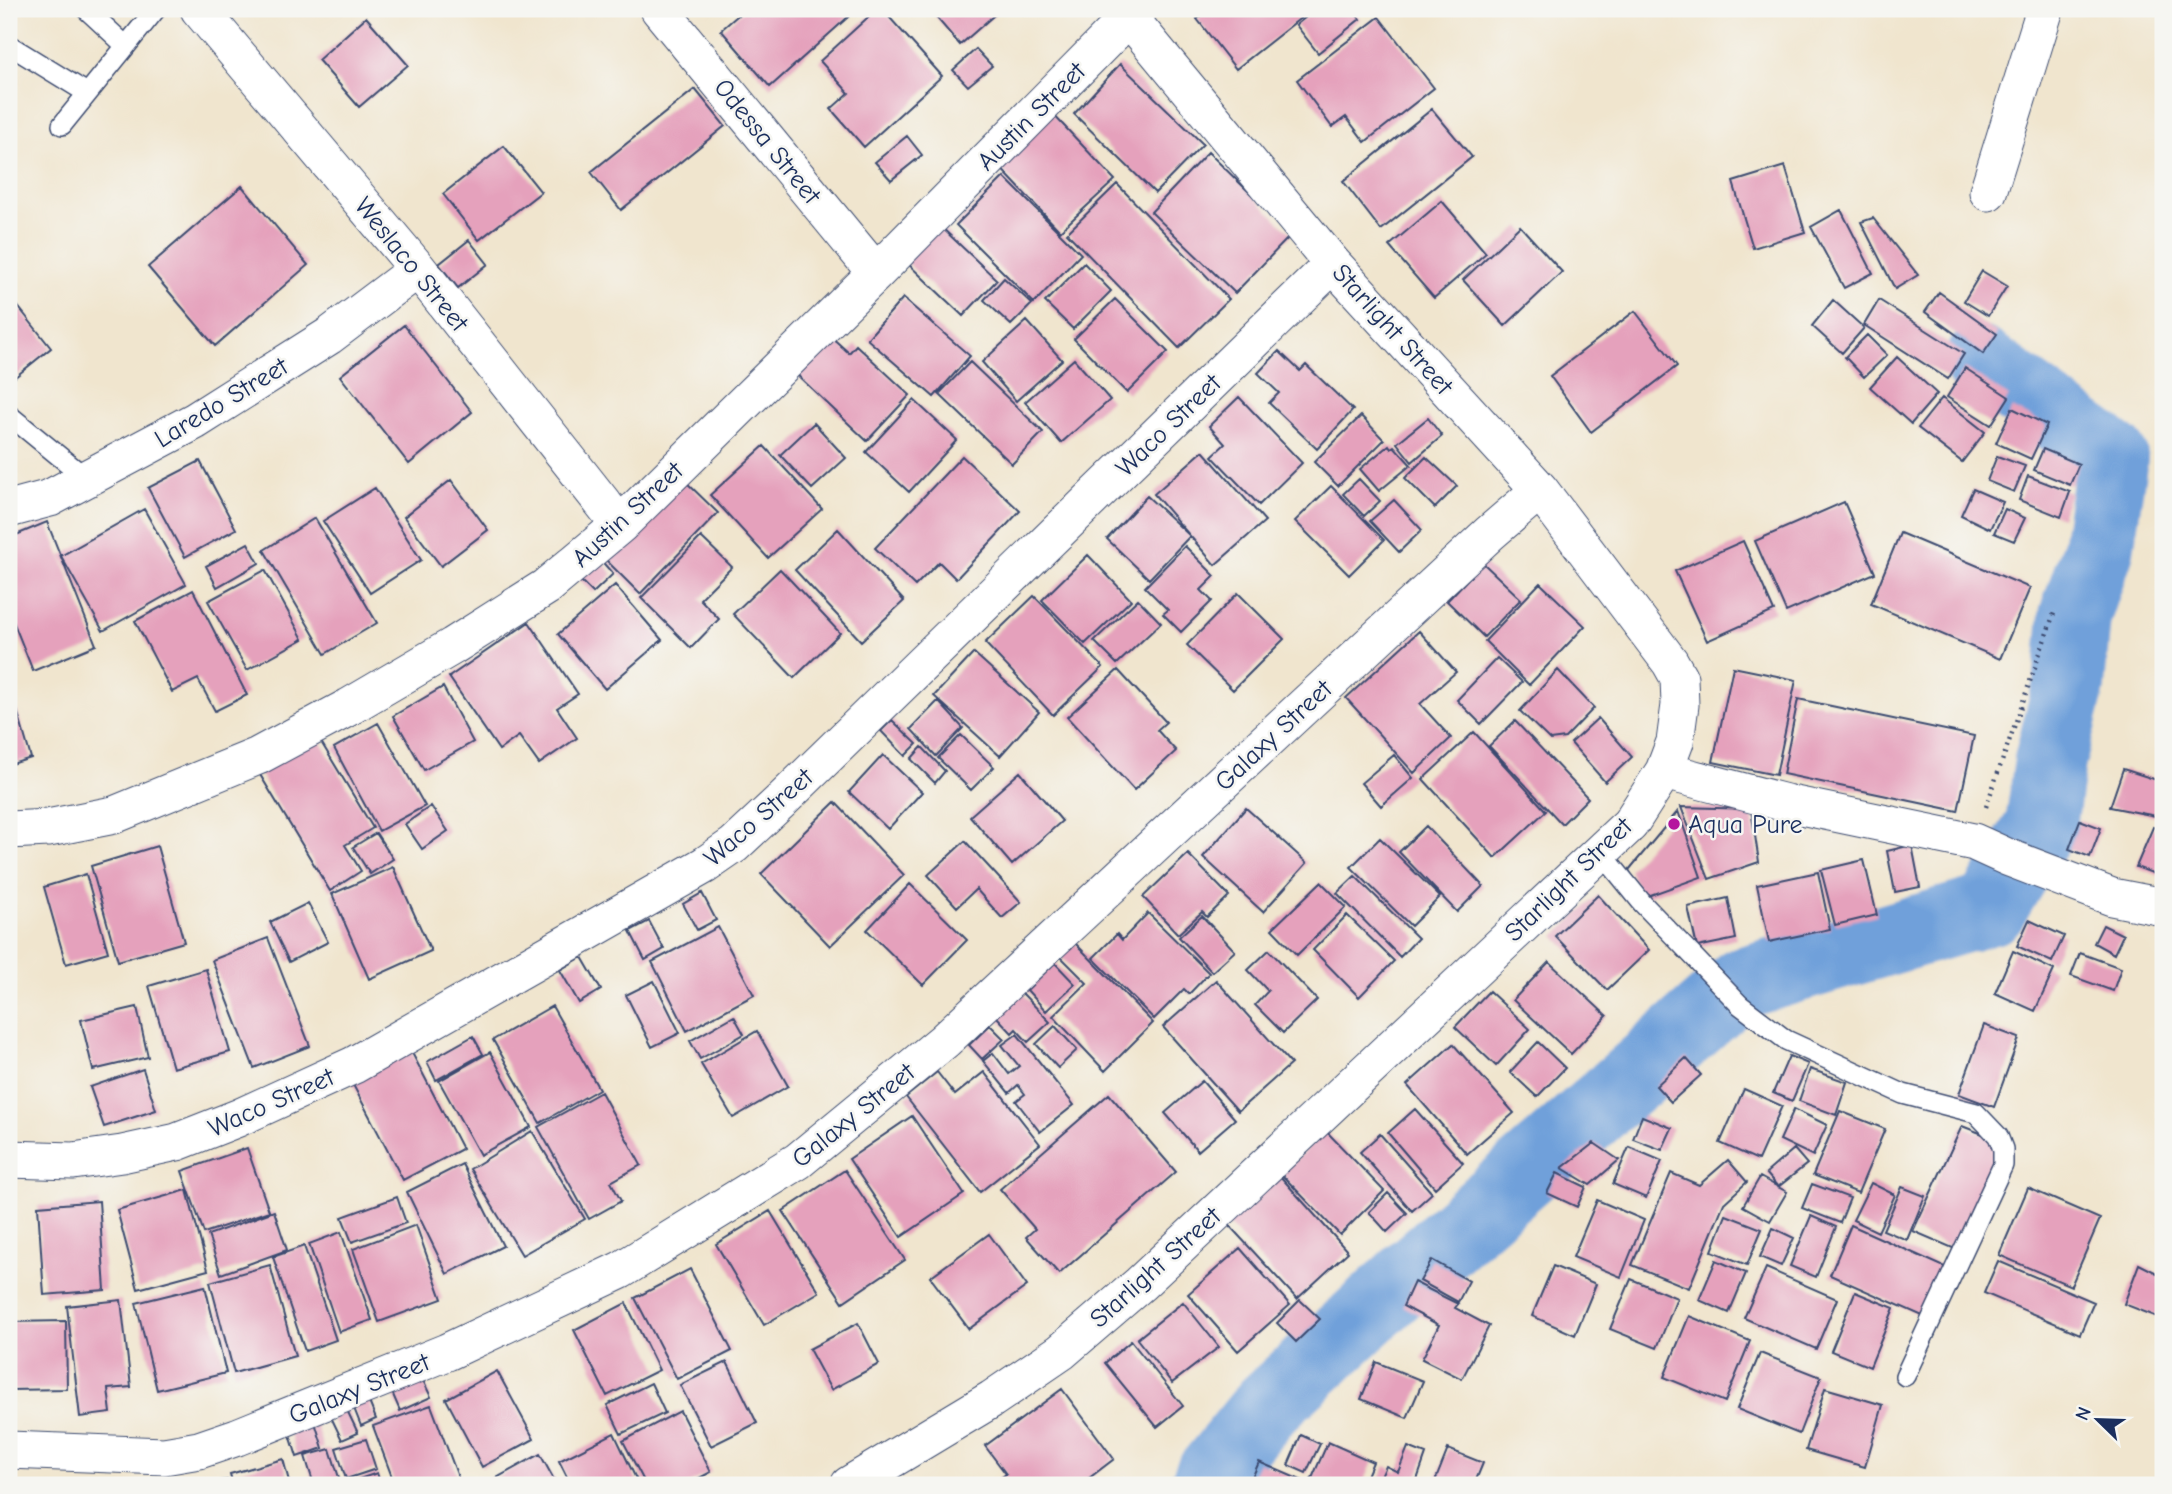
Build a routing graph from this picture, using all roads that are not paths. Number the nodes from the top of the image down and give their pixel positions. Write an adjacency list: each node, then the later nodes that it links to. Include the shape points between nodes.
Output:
1 (86, 9): 8 (lane)
2 (156, 9): 8 (lane)
3 (199, 9): 13 (street, Weslaco Street)
4 (659, 9): 14 (street, Odessa Street)
5 (2045, 9): 11 (street)
6 (1126, 13): 12 (street, Starlight Street); 14 (street, Austin Street)
7 (9, 45): 9 (lane)
8 (126, 46): 9 (lane)
9 (87, 93): 10 (lane)
10 (62, 125)
11 (1988, 192)
12 (1333, 264): 17 (street, Starlight Street); 24 (street, Waco Street, via 780,802 705,865 354,1065 238,1118 177,1143 122,1154 73,1161)
13 (418, 269): 16 (street, Laredo Street, via 329,336 195,421); 19 (street, Weslaco Street)
14 (876, 273): 19 (street, Austin Street)
15 (9, 415): 16 (lane)
16 (87, 479): 18 (street, Laredo Street, via 50,498)
17 (1540, 490): 20 (street, Starlight Street, via 1679,678 1675,742); 26 (street, Galaxy Street, via 944,1041 798,1161 621,1270 447,1352 237,1437 164,1456)
18 (9, 509)
19 (620, 525): 21 (street, Austin Street, via 547,587 349,707 258,756 114,815 48,828)
20 (1664, 771): 22 (street, Starlight Street, via 1630,824); 23 (street, via 1786,803 1974,842 2112,897)
21 (9, 830)
22 (1600, 851): 25 (lane, via 1714,979 1786,1040 1903,1094 1976,1113 1998,1136 2003,1165); 27 (street, Starlight Street, via 1140,1284 1061,1352)
23 (2163, 907)
24 (9, 1158)
25 (1905, 1376)
26 (9, 1450)
27 (849, 1485)

